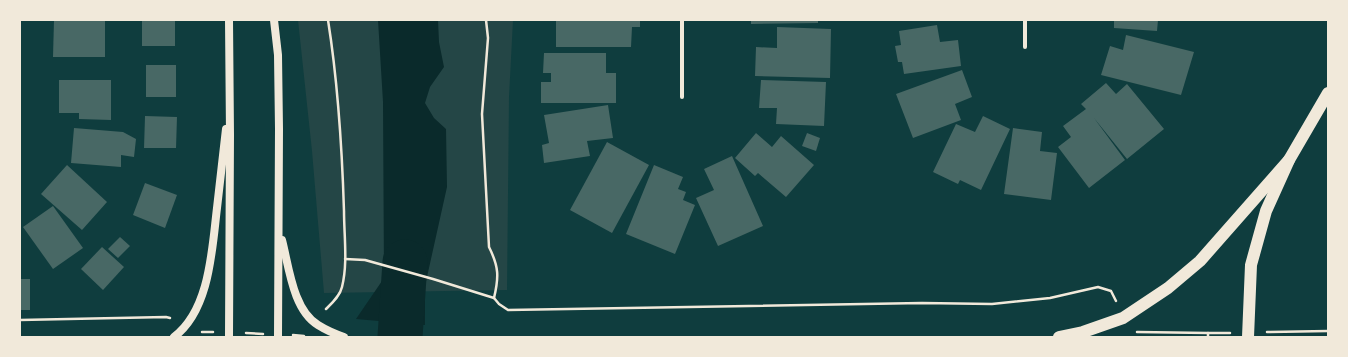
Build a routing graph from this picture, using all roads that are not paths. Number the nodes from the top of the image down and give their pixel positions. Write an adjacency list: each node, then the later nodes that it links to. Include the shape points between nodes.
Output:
1 (229, 20): 7 (main road)
2 (274, 20): 10 (main road, via 278,63)
3 (682, 20): 8 (street)
4 (1024, 20): 5 (street)
5 (1025, 48)
6 (1328, 93): 9 (highway)
7 (229, 96): 11 (main road); 13 (main road, via 211,259 205,288 192,316)
8 (682, 96)
9 (1289, 160): 15 (highway, via 1200,261 1168,288 1123,318 1083,332); 16 (highway, via 1266,211 1251,265)
10 (279, 227): 12 (main road); 14 (main road, via 297,300 317,325)
11 (229, 335)
12 (278, 336)
13 (174, 337)
14 (344, 337)
15 (1059, 337)
16 (1248, 337)

